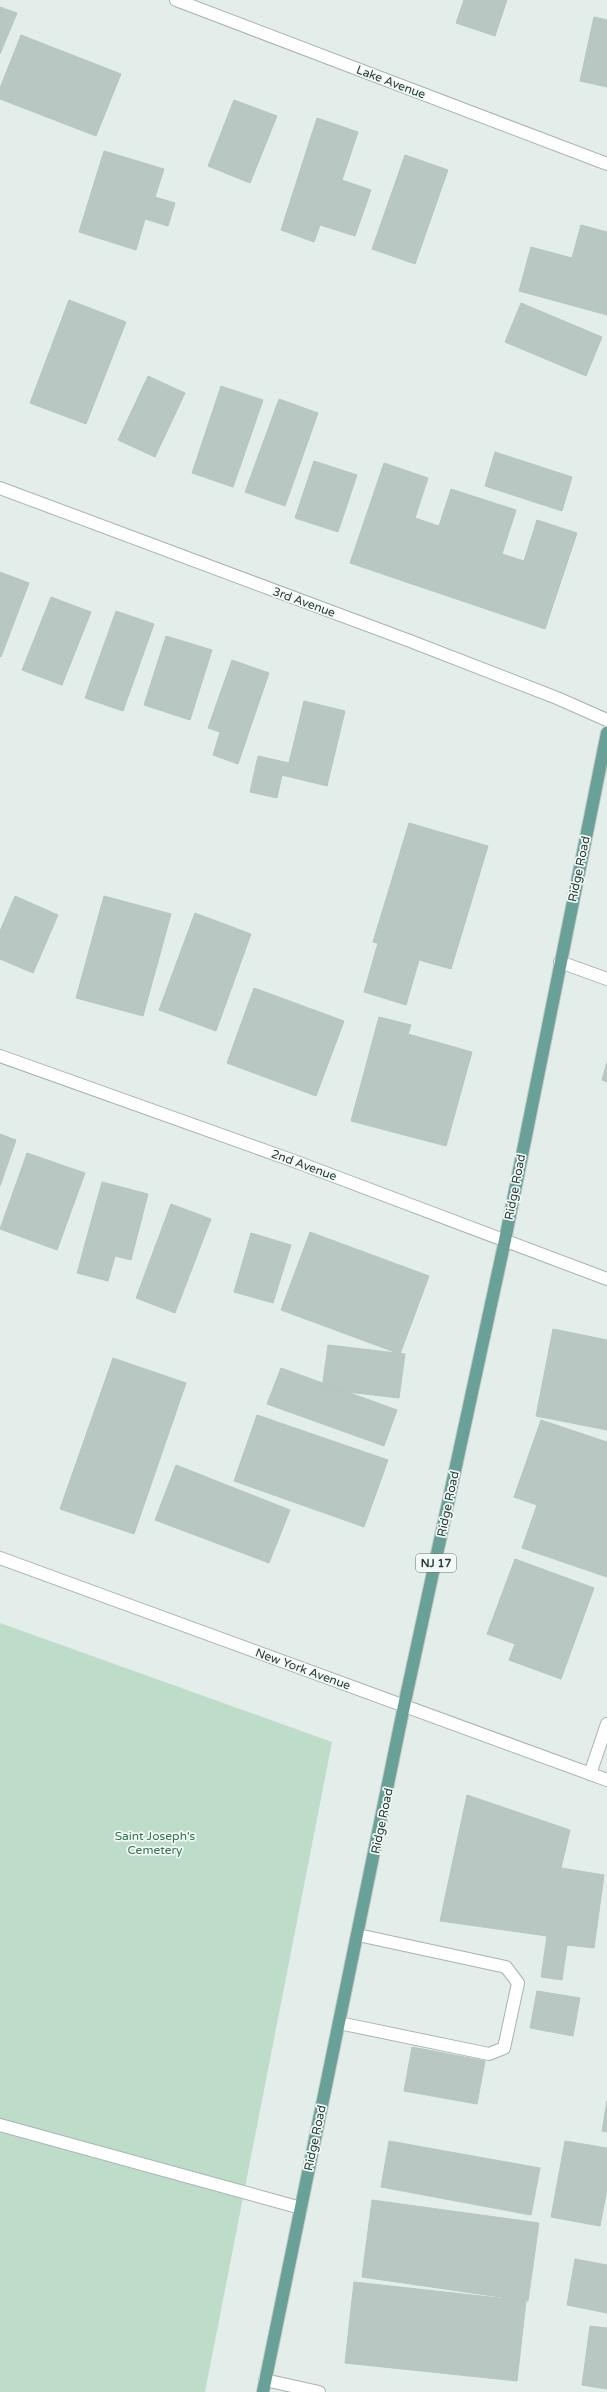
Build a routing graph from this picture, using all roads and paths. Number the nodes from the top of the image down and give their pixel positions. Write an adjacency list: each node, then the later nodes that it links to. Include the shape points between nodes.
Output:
1 (176, 0): 2 (street, Lake Avenue)
2 (607, 164)
3 (0, 488): 4 (street, 3rd Avenue, via 454,658)
4 (607, 720)
5 (607, 733): 6 (main road, Ridge Road / NJ 17)
6 (560, 962): 7 (street); 9 (main road, Ridge Road / NJ 17)
7 (607, 979)
8 (0, 1056): 9 (street, 2nd Avenue)
9 (505, 1240): 10 (street, 2nd Avenue); 12 (main road, Ridge Road / NJ 17)
10 (607, 1279)
11 (0, 1558): 12 (street, New York Avenue)
12 (404, 1706): 14 (street, New York Avenue); 16 (main road, Ridge Road / NJ 17)
13 (607, 1724): 14 (street)
14 (590, 1774): 15 (street, New York Avenue)
15 (607, 1780)
16 (358, 1935): 17 (main road, Ridge Road / NJ 17); 17 (street, via 506,1967 518,1983 504,2048 489,2054)
17 (339, 2023): 19 (main road, Ridge Road / NJ 17)
18 (0, 2125): 19 (street)
19 (301, 2208): 20 (main road, Ridge Road / NJ 17)
20 (264, 2386): 21 (street)
21 (319, 2392)

